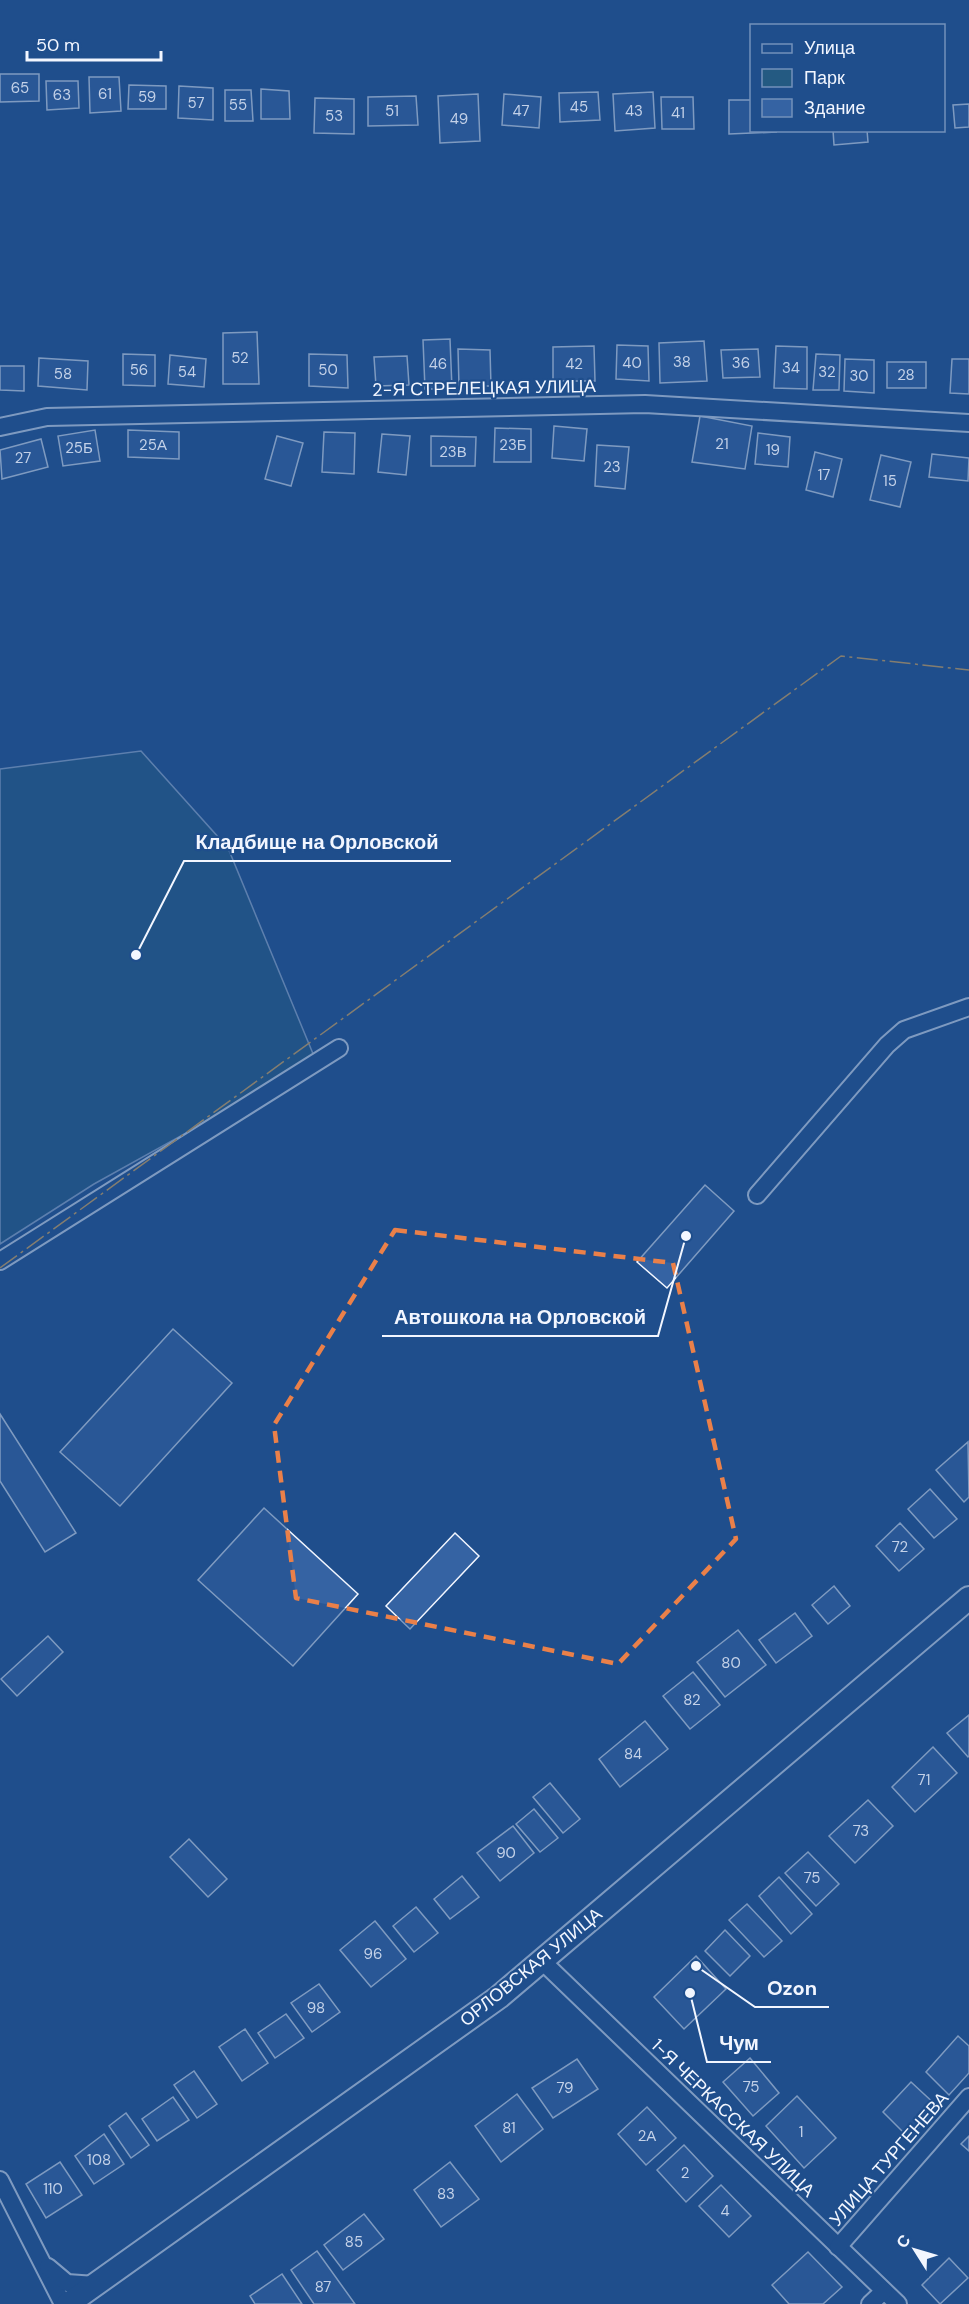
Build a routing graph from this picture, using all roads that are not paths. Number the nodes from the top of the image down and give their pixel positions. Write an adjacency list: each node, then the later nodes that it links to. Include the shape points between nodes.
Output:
1 (969, 423): 2 (street, 2-Я СТРЕЛЕЦКАЯ УЛИЦА, via 645,404 47,417)
2 (0, 427)
3 (969, 1007): 5 (street, via 904,1030 887,1045)
4 (339, 1048): 6 (street)
5 (758, 1195)
6 (0, 1261)
7 (969, 1598): 8 (main road, ОРЛОВСКАЯ УЛИЦА)
8 (541, 1960): 11 (street, 1-Я ЧЕРКАССКАЯ УЛИЦА); 14 (main road, ОРЛОВСКАЯ УЛИЦА, via 499,1997)
9 (969, 2097): 11 (street, УЛИЦА ТУРГЕНЕВА)
10 (0, 2180): 12 (street)
11 (838, 2247): 15 (street, 1-Я ЧЕРКАССКАЯ УЛИЦА)
12 (41, 2260): 13 (street); 14 (street, via 67,2283)
13 (53, 2284): 16 (street); 17 (street)
14 (95, 2285): 18 (main road, ОРЛОВСКАЯ УЛИЦА)
15 (884, 2291): 19 (street); 20 (street, 1-Я ЧЕРКАССКАЯ УЛИЦА)
16 (51, 2304)
17 (63, 2304)
18 (68, 2304)
19 (870, 2304)
20 (898, 2304)

